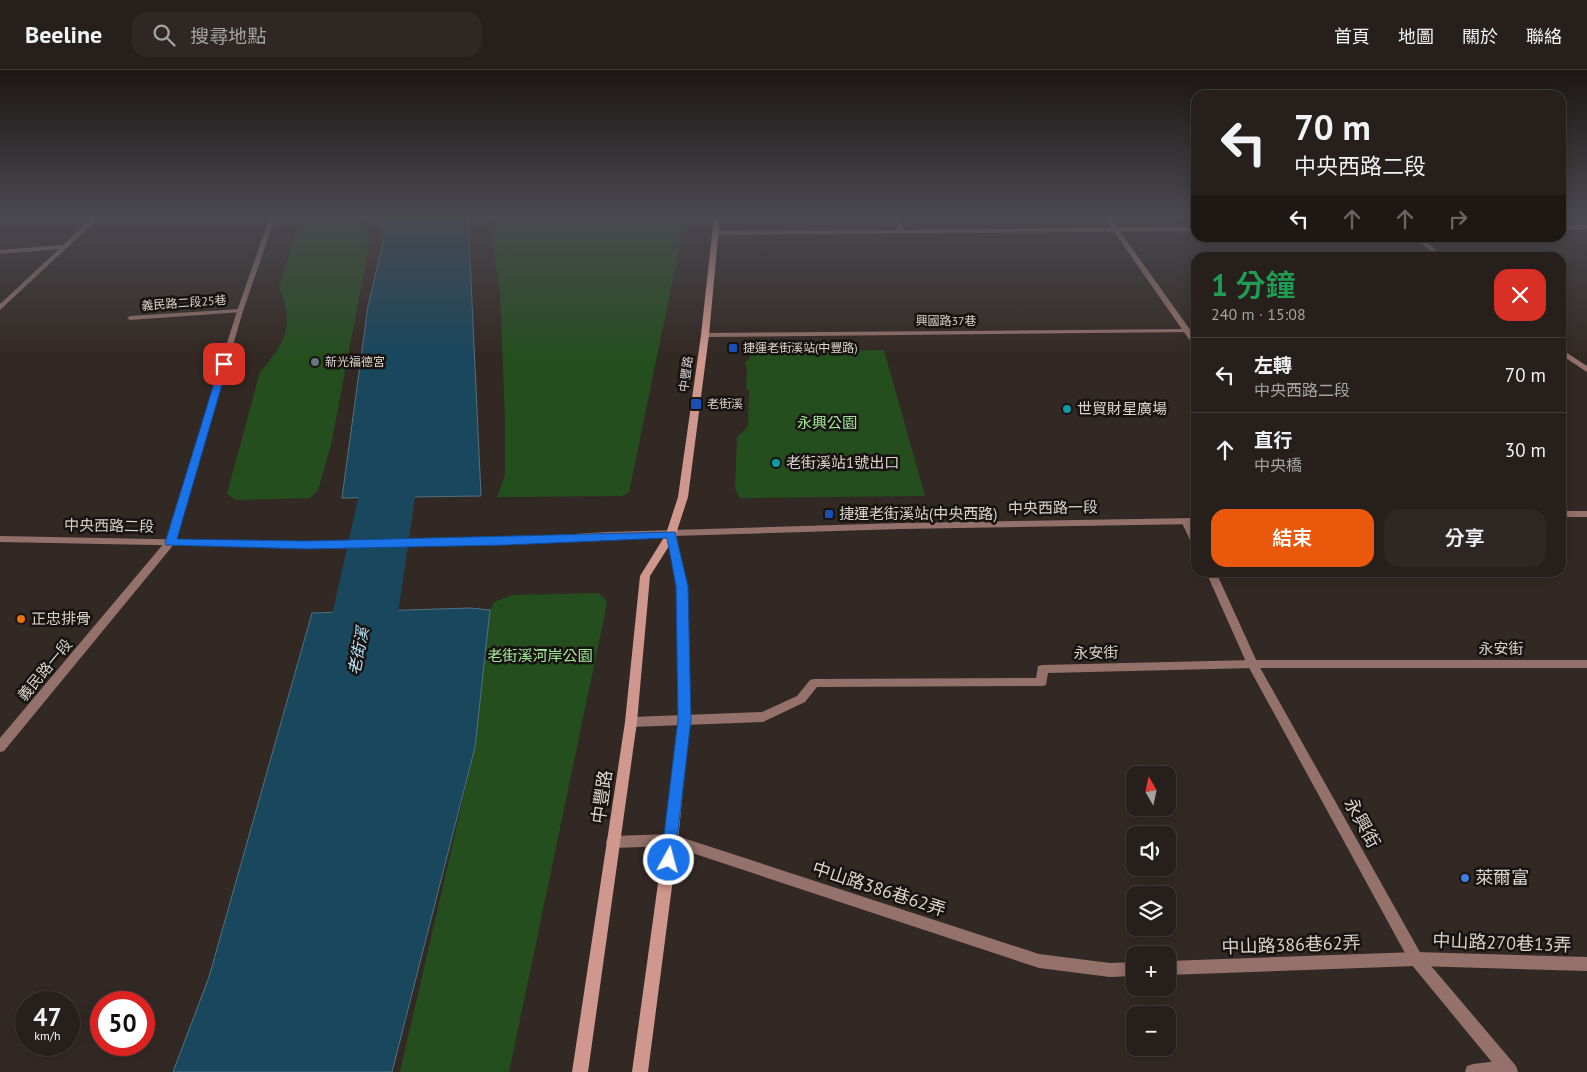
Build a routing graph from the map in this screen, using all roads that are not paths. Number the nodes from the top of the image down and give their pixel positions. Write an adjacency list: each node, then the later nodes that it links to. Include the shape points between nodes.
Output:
1 (48, 263): 5 (street)
2 (257, 263): 6 (street)
3 (713, 263): 10 (main road, 中豐路)
4 (1140, 263): 8 (street)
5 (0, 308)
6 (240, 311): 7 (street, 義民路二段25巷); 18 (street)
7 (130, 318)
8 (1188, 330): 9 (street); 10 (street, 興國路37巷)
9 (1191, 334)
10 (705, 335): 16 (main road, 中豐路, via 683,497)
11 (1566, 355): 12 (street)
12 (1587, 370)
13 (1566, 514): 14 (street)
14 (1587, 514)
15 (1191, 521): 16 (street, 中央西路一段)
16 (671, 534): 18 (street, 中央西路二段, via 307,545); 22 (main road, 中豐路, via 682,586); 23 (main road, 中豐路, via 645,576)
17 (0, 539): 18 (street, 中央西路二段)
18 (170, 543): 24 (street, 義民路一段)
19 (1213, 577): 20 (street, 永興街)
20 (1253, 664): 21 (street, 永安街); 22 (street, 永安街, via 1042,669 1042,682 814,683 801,699 764,718); 27 (street, 永興街)
21 (1587, 664)
22 (684, 720): 23 (street, 永安街); 25 (main road, 中豐路)
23 (630, 722): 26 (main road, 中豐路)
24 (0, 747)
25 (672, 840): 26 (street, 中山路386巷62弄); 30 (street, 中山路386巷62弄, via 1039,961); 33 (main road, 中豐路)
26 (613, 842): 32 (main road, 中豐路)
27 (1416, 958): 28 (street, 中山路270巷13弄); 29 (street, 中山路386巷62弄); 31 (street, 永興街)
28 (1587, 964)
29 (1176, 968)
30 (1126, 970)
31 (1508, 1070): 34 (street)
32 (580, 1072)
33 (640, 1072)
34 (1473, 1072)

